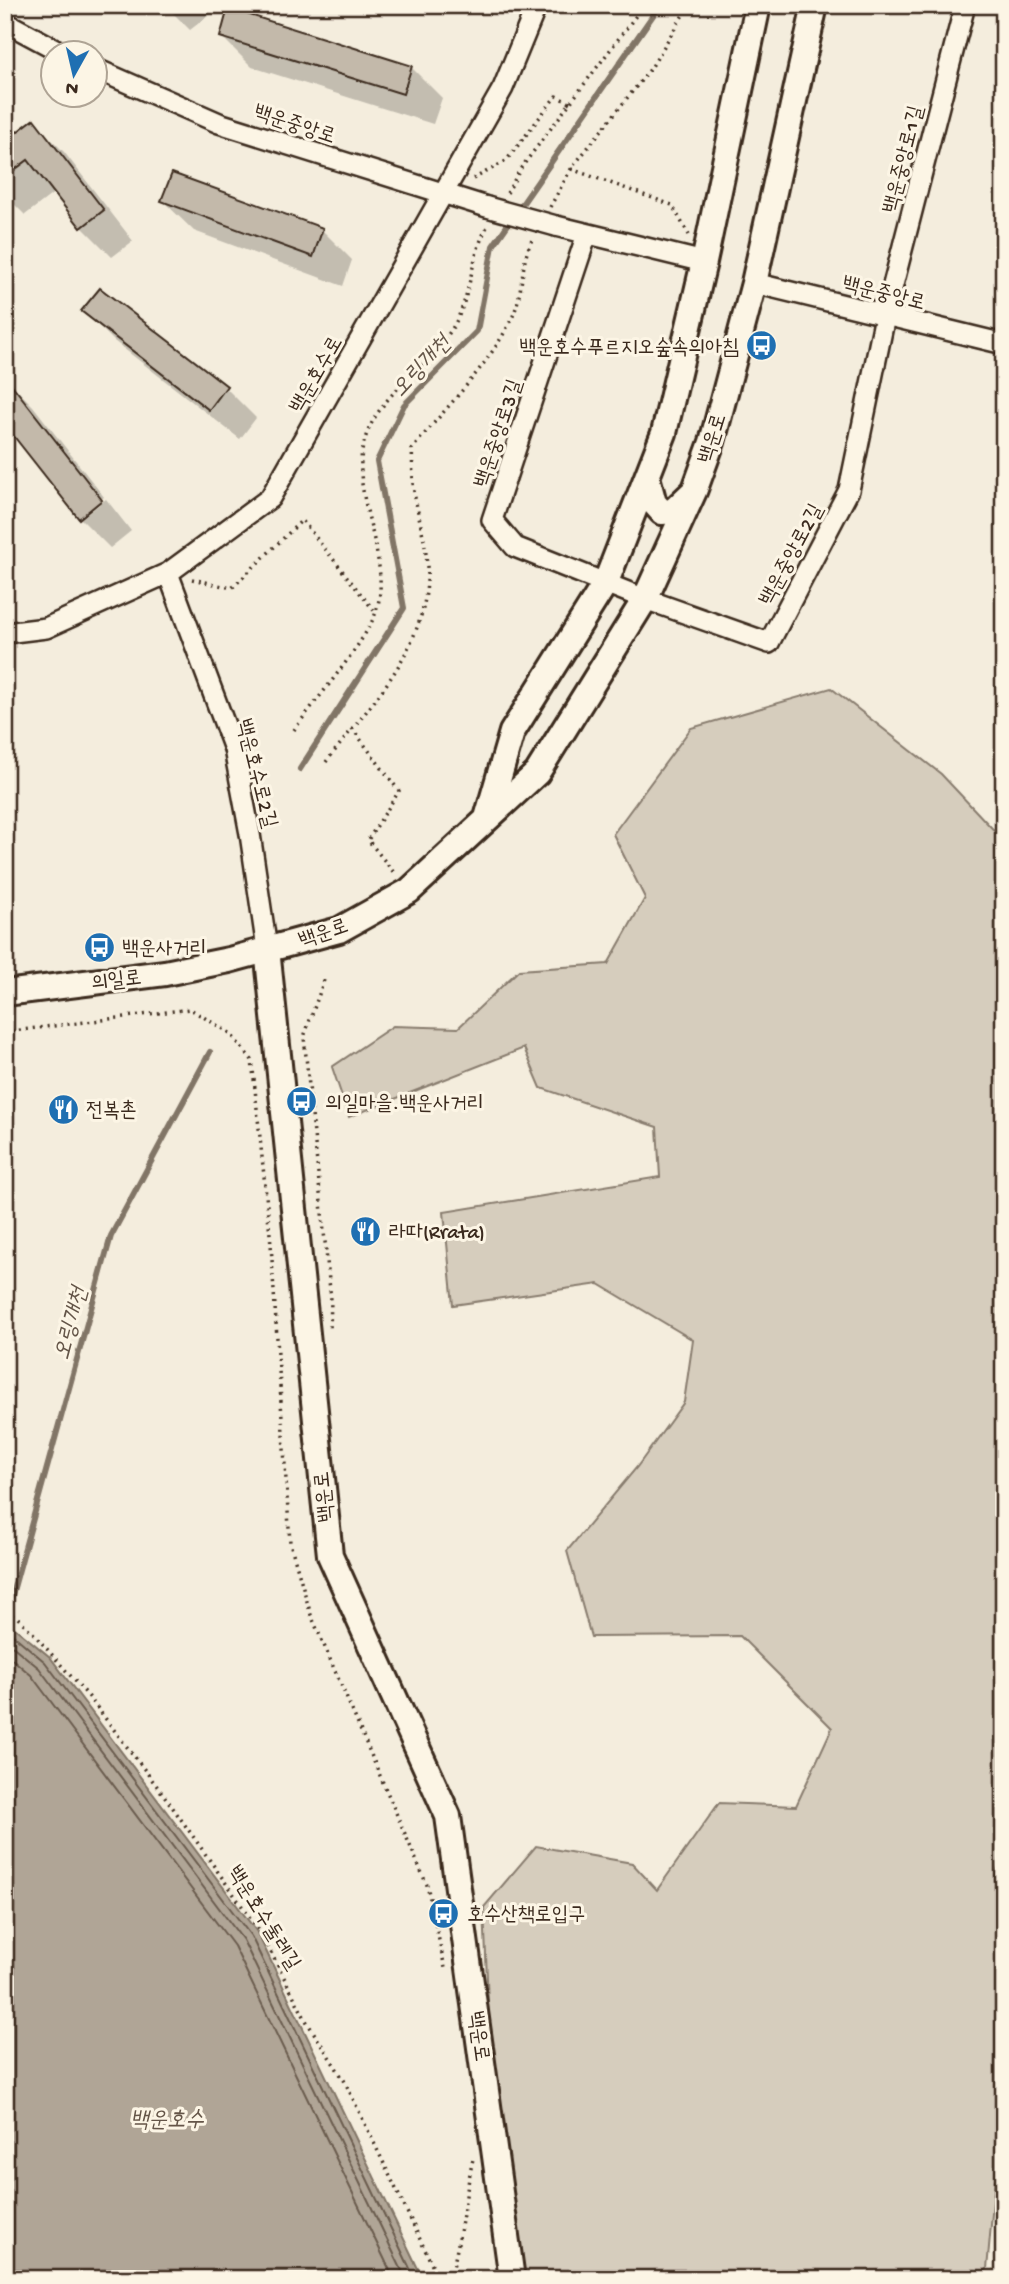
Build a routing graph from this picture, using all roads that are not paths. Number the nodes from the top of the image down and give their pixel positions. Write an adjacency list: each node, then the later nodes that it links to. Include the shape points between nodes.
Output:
1 (537, 5): 8 (street, 백운호수로, via 503,88)
2 (758, 5): 10 (main road)
3 (815, 5): 11 (main road, 백운로)
4 (962, 13): 12 (street, 백운중앙로1길)
5 (5, 22): 6 (street)
6 (38, 40)
7 (108, 74): 8 (street, 백운중앙로, via 219,123)
8 (444, 195): 9 (street, 백운중앙로, bridge); 16 (street, 백운호수로, via 270,498)
9 (587, 234): 10 (street); 17 (street, 백운중앙로3길, via 492,520 515,547)
10 (704, 262): 14 (main road, via 664,433)
11 (754, 283): 12 (street, 백운중앙로); 15 (main road, 백운로)
12 (885, 316): 13 (street, 백운중앙로); 18 (street, 백운중앙로2길, via 849,490 769,643)
13 (1004, 344)
14 (647, 477): 15 (main road, via 654,503 662,512 673,511); 17 (main road)
15 (695, 489): 18 (main road, 백운로)
16 (168, 573): 19 (street, 백운호수로, via 46,628); 21 (street, 백운호수로2길, via 234,749)
17 (606, 583): 18 (street, 백운중앙로2길); 20 (main road, via 512,732)
18 (645, 599): 20 (main road, 백운로, via 537,773)
19 (5, 633)
20 (487, 818): 21 (main road, 백운로, via 409,891 339,930)
21 (267, 949): 22 (main road, 의일로, via 165,974); 23 (main road, 백운로, via 330,1555 448,1816)
22 (5, 993)
23 (512, 2279)

